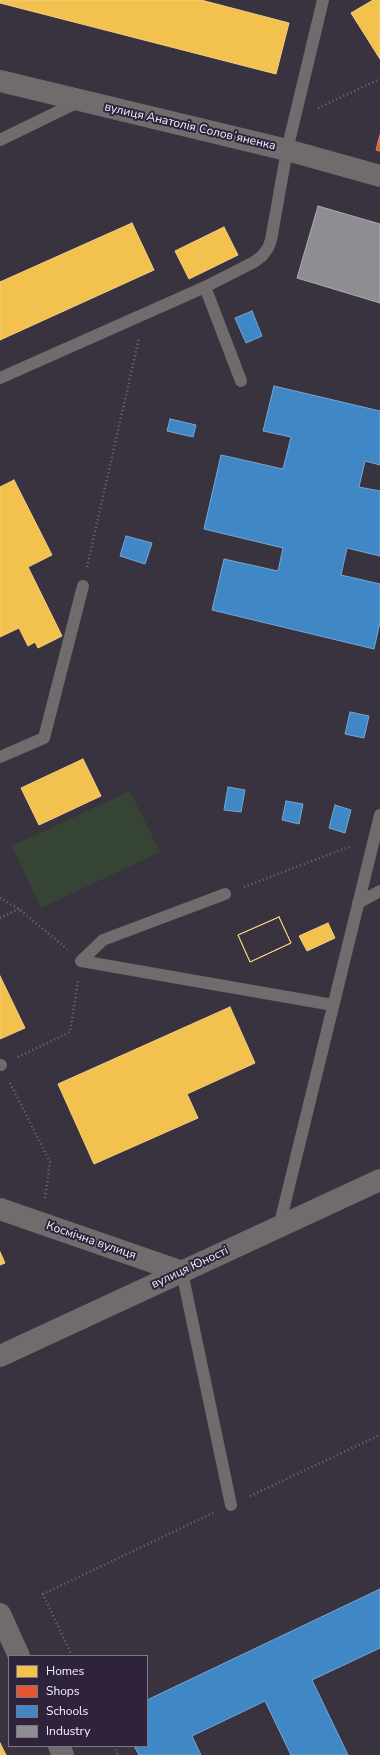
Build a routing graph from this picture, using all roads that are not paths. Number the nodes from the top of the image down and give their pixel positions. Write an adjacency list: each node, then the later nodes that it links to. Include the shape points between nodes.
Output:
1 (323, 0): 5 (lane)
2 (0, 81): 3 (street, вулиця Анатолія Соловʼяненка)
3 (80, 101): 4 (lane); 5 (street, вулиця Анатолія Соловʼяненка)
4 (0, 140)
5 (287, 150): 6 (street, вулиця Анатолія Соловʼяненка); 7 (lane, via 268,248 254,262)
6 (380, 176)
7 (205, 287): 8 (lane); 9 (lane)
8 (0, 378)
9 (241, 381)
10 (83, 586): 11 (lane, via 44,738)
11 (0, 757)
12 (380, 815): 15 (lane)
13 (380, 891): 15 (lane)
14 (225, 894): 16 (lane, via 103,940 81,961)
15 (358, 903): 16 (lane)
16 (333, 1005): 19 (lane)
17 (380, 1180): 19 (street, вулиця Юності)
18 (0, 1209): 20 (street, Космічна вулиця)
19 (278, 1227): 20 (street, вулиця Юності)
20 (182, 1272): 21 (street, вулиця Юності); 22 (lane)
21 (0, 1356)
22 (231, 1505)
23 (0, 1614): 24 (street)
24 (19, 1655)

